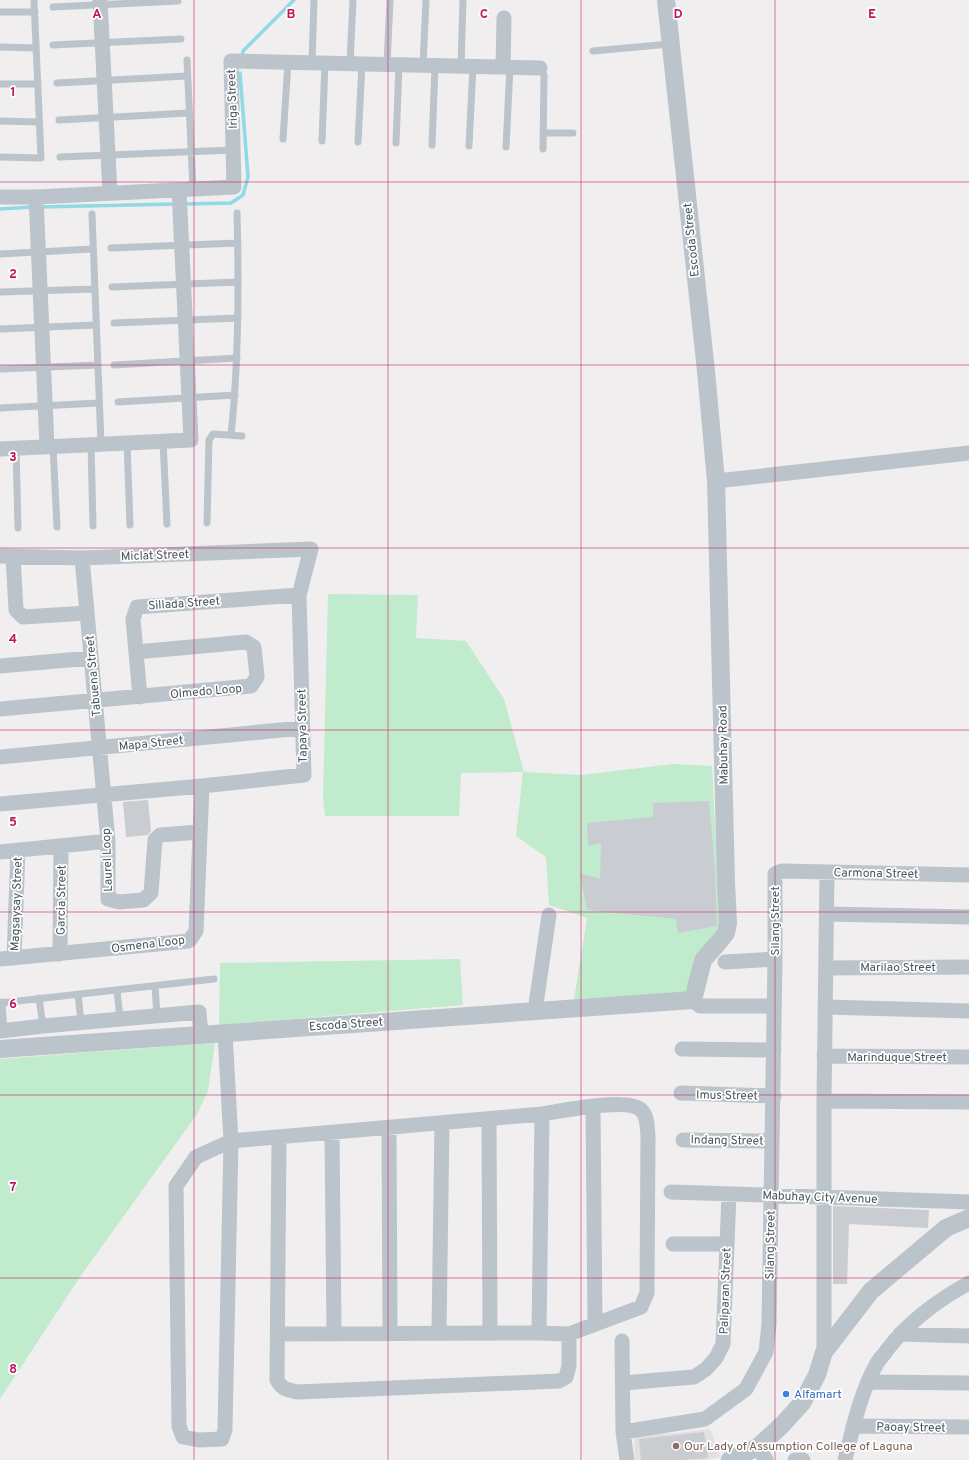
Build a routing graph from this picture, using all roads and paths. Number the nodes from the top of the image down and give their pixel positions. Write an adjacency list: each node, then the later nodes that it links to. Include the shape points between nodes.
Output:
1 (34, 0): 12 (lane)
2 (314, 0): 23 (lane)
3 (353, 0): 24 (lane)
4 (390, 0): 25 (lane)
5 (426, 0): 26 (lane)
6 (463, 0): 27 (lane)
7 (666, 0): 16 (street, Escoda Street)
8 (178, 1): 9 (lane)
9 (100, 2): 10 (lane); 15 (street)
10 (53, 7)
11 (0, 12): 12 (lane)
12 (35, 12): 19 (lane)
13 (504, 18): 28 (street)
14 (181, 39): 15 (lane)
15 (102, 42): 17 (lane); 31 (street)
16 (670, 44): 20 (lane); 101 (street, Escoda Street)
17 (54, 45)
18 (0, 48): 19 (lane)
19 (36, 48): 34 (lane)
20 (593, 52)
21 (187, 60): 30 (lane)
22 (288, 62): 23 (street, Iriga Street); 42 (lane); 50 (street, Iriga Street, via 231,61)
23 (319, 63): 24 (street, Iriga Street); 43 (lane)
24 (356, 64): 25 (street, Iriga Street); 44 (lane)
25 (393, 65): 26 (street, Iriga Street); 45 (lane)
26 (429, 65): 27 (street, Iriga Street); 46 (lane)
27 (467, 66): 28 (street, Iriga Street); 47 (lane)
28 (507, 67): 29 (street, Iriga Street); 48 (lane)
29 (540, 68): 40 (lane, via 544,75)
30 (187, 76): 31 (lane); 35 (lane)
31 (104, 80): 32 (lane); 36 (street)
32 (57, 83)
33 (0, 84): 34 (lane)
34 (38, 84): 39 (lane)
35 (190, 112): 36 (lane); 51 (lane)
36 (106, 118): 37 (lane); 52 (street)
37 (60, 120)
38 (0, 121): 39 (lane)
39 (40, 122): 53 (lane, via 41,158)
40 (544, 133): 41 (lane); 49 (lane)
41 (573, 134)
42 (283, 140)
43 (322, 141)
44 (358, 142)
45 (396, 143)
46 (432, 145)
47 (469, 146)
48 (506, 147)
49 (543, 149)
50 (233, 150): 51 (lane); 55 (street, Iriga Street, via 234,187)
51 (192, 152): 52 (lane); 55 (lane)
52 (107, 155): 54 (lane); 57 (street)
53 (0, 157)
54 (60, 157)
55 (194, 189): 56 (street, Iriga Street)
56 (178, 190): 57 (street, Iriga Street); 63 (street)
57 (110, 193): 58 (street, Iriga Street)
58 (36, 197): 59 (street, Iriga Street); 66 (street)
59 (0, 198)
60 (237, 213): 62 (lane)
61 (92, 214): 65 (lane)
62 (238, 243): 63 (lane); 68 (lane)
63 (181, 245): 64 (lane); 69 (street)
64 (111, 248)
65 (93, 249): 66 (lane); 71 (lane)
66 (38, 252): 67 (lane); 72 (street)
67 (0, 254)
68 (238, 282): 69 (lane); 74 (lane)
69 (183, 284): 70 (lane); 75 (street)
70 (112, 287)
71 (94, 289): 72 (lane); 77 (lane)
72 (40, 291): 73 (lane); 78 (street)
73 (0, 292)
74 (238, 318): 75 (lane); 80 (lane)
75 (185, 320): 76 (lane); 81 (street)
76 (114, 324)
77 (96, 325): 78 (lane); 82 (lane)
78 (41, 328): 79 (lane); 84 (street)
79 (0, 329)
80 (237, 358): 81 (lane); 86 (lane)
81 (187, 361): 83 (lane); 87 (street)
82 (98, 365): 84 (lane); 89 (lane)
83 (114, 365)
84 (43, 367): 85 (lane); 90 (street)
85 (0, 369)
86 (235, 395): 87 (lane); 92 (lane)
87 (189, 398): 88 (lane); 94 (street, via 191,440)
88 (118, 402)
89 (100, 403): 90 (lane); 96 (lane)
90 (45, 405): 91 (lane); 97 (street)
91 (0, 408)
92 (231, 435): 93 (lane); 102 (lane, via 213,434 210,440)
93 (242, 436)
94 (163, 442): 95 (street); 103 (lane)
95 (127, 443): 96 (street); 104 (lane)
96 (96, 444): 97 (street); 105 (lane)
97 (50, 446): 98 (street); 106 (lane)
98 (16, 448): 99 (street); 107 (lane)
99 (0, 449)
100 (969, 453): 101 (street)
101 (716, 481): 147 (street, Mabuhay Road, via 728,924 720,942 702,960)
102 (207, 523)
103 (166, 524)
104 (130, 525)
105 (93, 526)
106 (57, 527)
107 (18, 528)
108 (310, 549): 110 (street, Miclat Street); 111 (street, Tapaya Street)
109 (6, 557): 110 (street, Miclat Street); 112 (street, via 16,610 23,617)
110 (82, 558): 112 (street, Tabuena Street)
111 (299, 595): 113 (street, Sillada Street, via 137,607 133,619); 119 (street, Tapaya Street)
112 (87, 613): 114 (street, Tabuena Street)
113 (136, 652): 116 (street, Sillada Street); 116 (street, Olmedo Loop, via 246,642 254,647 257,677 251,686)
114 (91, 658): 115 (street); 117 (street, Tabuena Street)
115 (0, 666)
116 (140, 697): 117 (street, Olmedo Loop)
117 (95, 701): 118 (street, Olmedo Loop); 120 (street, Tabuena Street)
118 (0, 709)
119 (302, 728): 120 (street, Mapa Street); 122 (street, Tapaya Street, via 304,775)
120 (100, 748): 121 (street, Mapa Street); 123 (street, Tabuena Street)
121 (0, 757)
122 (202, 786): 123 (street, Tapaya Street); 125 (street, Osmena Loop)
123 (104, 795): 124 (street, Tapaya Street); 126 (street, Laurel Loop)
124 (0, 804)
125 (200, 832): 126 (street, Laurel Loop, via 160,835 155,840 151,893 143,900 119,902 108,899); 136 (street, Osmena Loop, via 196,931 189,941)
126 (108, 841): 127 (street)
127 (61, 846): 128 (street); 136 (street, Garcia Street)
128 (18, 850): 129 (street); 137 (street, Magsaysay Street)
129 (0, 852)
130 (782, 871): 131 (street, Carmona Street); 138 (street, Silang Street, via 775,874)
131 (828, 872): 132 (street, Carmona Street); 133 (street)
132 (969, 875)
133 (827, 914): 135 (street); 141 (street)
134 (549, 915): 151 (street)
135 (969, 917)
136 (60, 954): 137 (street, Osmena Loop)
137 (7, 959)
138 (775, 959): 139 (street); 149 (street, Silang Street)
139 (725, 962)
140 (969, 967): 141 (street, Marilao Street)
141 (827, 968): 150 (street)
142 (214, 979): 143 (lane)
143 (155, 986): 144 (lane); 153 (lane)
144 (117, 990): 145 (lane); 154 (lane)
145 (78, 994): 146 (lane); 155 (lane)
146 (39, 998): 148 (lane); 156 (lane)
147 (693, 1000): 149 (street, via 700,1006); 151 (street, Escoda Street)
148 (1, 1002): 157 (lane)
149 (774, 1006): 162 (street, Silang Street)
150 (826, 1007): 152 (street); 163 (street)
151 (535, 1011): 158 (street, Escoda Street)
152 (969, 1011)
153 (157, 1016): 154 (street); 159 (street, via 199,1012)
154 (120, 1019): 155 (street)
155 (81, 1022): 156 (street)
156 (43, 1026): 157 (street)
157 (2, 1031)
158 (225, 1033): 159 (street, Escoda Street); 177 (street)
159 (201, 1035): 160 (street, Escoda Street)
160 (0, 1049)
161 (682, 1049): 162 (street)
162 (774, 1050): 166 (street, Silang Street)
163 (824, 1056): 164 (street, Marinduque Street); 167 (street)
164 (969, 1057)
165 (681, 1093): 166 (street, Imus Street)
166 (774, 1096): 178 (street, Silang Street)
167 (824, 1101): 168 (street); 182 (street)
168 (969, 1102)
169 (593, 1107): 170 (street); 190 (street); 190 (street, via 631,1104 641,1109 645,1115 648,1136 647,1293 641,1307)
170 (542, 1114): 171 (street); 194 (street)
171 (489, 1119): 172 (street); 193 (street)
172 (442, 1123): 173 (street); 192 (street)
173 (389, 1128): 174 (street); 191 (street)
174 (332, 1133): 175 (street); 196 (street)
175 (279, 1137): 177 (street); 195 (street)
176 (682, 1140): 178 (street, Indang Street)
177 (231, 1141): 177 (street, via 225,1430 222,1439 183,1438 179,1426 176,1186 196,1157)
178 (772, 1141): 181 (street, Silang Street)
179 (671, 1192): 180 (street, Mabuhay City Avenue)
180 (729, 1194): 181 (street, Mabuhay City Avenue); 186 (street, Paliparan Street)
181 (771, 1196): 182 (street, Mabuhay City Avenue); 207 (street, Silang Street, via 769,1324 766,1352 746,1389 705,1419)
182 (824, 1197): 183 (street, Mabuhay City Avenue); 201 (street)
183 (969, 1202)
184 (969, 1218): 201 (street, via 946,1228 871,1291)
185 (673, 1244): 186 (street)
186 (727, 1244): 203 (street, Paliparan Street, via 723,1344 716,1358 694,1377)
187 (969, 1283): 188 (street)
188 (950, 1294): 189 (street); 198 (street)
189 (969, 1294)
190 (595, 1324): 197 (street)
191 (390, 1333): 192 (street); 196 (street)
192 (439, 1333): 193 (street)
193 (490, 1333): 194 (street)
194 (539, 1333): 197 (street)
195 (278, 1334): 196 (street); 197 (street, via 277,1380 285,1389 298,1392 559,1381 566,1377)
196 (334, 1334)
197 (569, 1334)
198 (900, 1334): 199 (street); 202 (street, via 877,1363)
199 (969, 1336)
200 (622, 1341): 203 (street)
201 (824, 1352): 208 (street, via 817,1375 802,1403 782,1425)
202 (868, 1382): 204 (street); 205 (street)
203 (623, 1383): 207 (street)
204 (969, 1383)
205 (853, 1426): 206 (street, Paoay Street); 213 (street)
206 (969, 1428)
207 (623, 1432): 209 (street)
208 (762, 1454): 210 (street)
209 (626, 1460)
210 (730, 1460)
211 (795, 1460): 212 (street)
212 (803, 1460)
213 (845, 1460)

